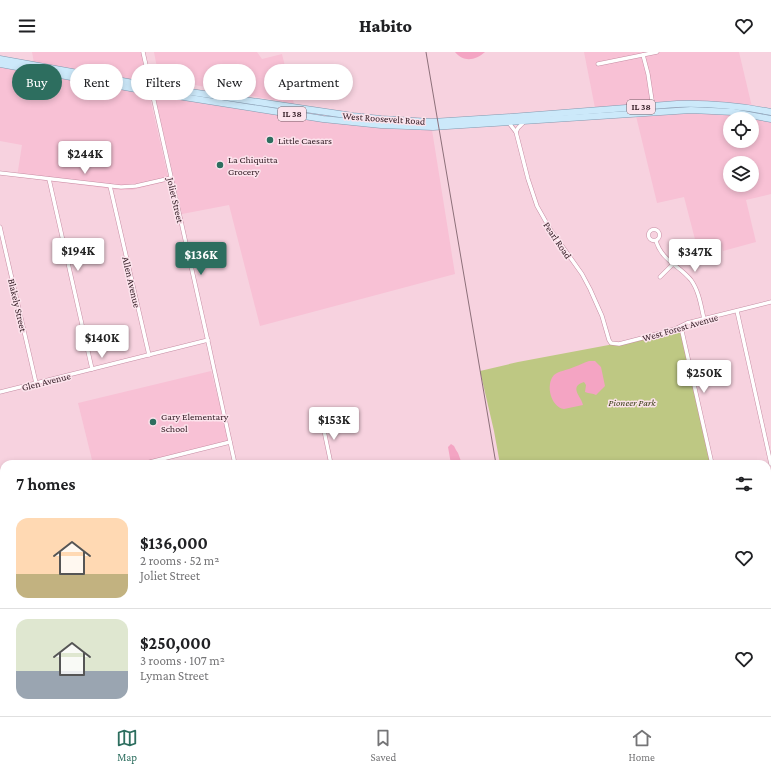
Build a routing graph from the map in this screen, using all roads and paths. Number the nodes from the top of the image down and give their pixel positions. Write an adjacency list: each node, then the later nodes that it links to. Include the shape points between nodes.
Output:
1 (143, 52): 6 (street, Joliet Street)
2 (657, 52): 3 (street)
3 (643, 55): 7 (street); 13 (street)
4 (0, 59): 8 (main road, West Roosevelt Road / IL 38)
5 (0, 64): 9 (main road, West Roosevelt Road / IL 38)
6 (146, 64)
7 (598, 64)
8 (131, 85)
9 (131, 86)
10 (195, 93): 13 (main road, West Roosevelt Road / IL 38, via 353,116 432,122)
11 (195, 97): 17 (main road, West Roosevelt Road / IL 38, via 323,119 374,124 433,127)
12 (153, 100): 20 (street, Joliet Street)
13 (654, 109): 14 (main road, West Roosevelt Road / IL 38, via 677,104 709,104); 15 (main road, West Roosevelt Road / IL 38, via 744,113); 16 (main road, West Roosevelt Road / IL 38)
14 (771, 112)
15 (771, 119)
16 (524, 122): 17 (main road, West Roosevelt Road / IL 38); 18 (street)
17 (509, 123): 18 (street, Pearl Road)
18 (516, 132): 32 (street, Pearl Road, via 537,206 582,274 602,316)
19 (0, 173): 21 (street)
20 (171, 178): 22 (street, via 132,187); 31 (street, Joliet Street)
21 (49, 179): 22 (street); 34 (street)
22 (110, 186): 33 (street, Allen Avenue)
23 (0, 227): 35 (street, Blakely Street)
24 (656, 240): 25 (street, via 663,255)
25 (673, 264): 26 (street); 29 (street, via 695,287)
26 (660, 277)
27 (771, 302): 28 (street, West Forest Avenue)
28 (737, 311): 29 (street, West Forest Avenue); 43 (street)
29 (704, 319): 30 (street, West Forest Avenue)
30 (681, 326): 32 (street, West Forest Avenue, via 619,344); 42 (street)
31 (208, 340): 33 (street, Glen Avenue); 38 (street, Joliet Street)
32 (611, 343)
33 (149, 355): 34 (street, Glen Avenue)
34 (92, 369): 35 (street, Glen Avenue)
35 (36, 384): 36 (street, Glen Avenue)
36 (0, 392)
37 (322, 421): 41 (street)
38 (230, 442): 39 (street); 40 (street, Joliet Street)
39 (158, 460)
40 (235, 460)
41 (330, 460)
42 (711, 460)
43 (770, 460)

